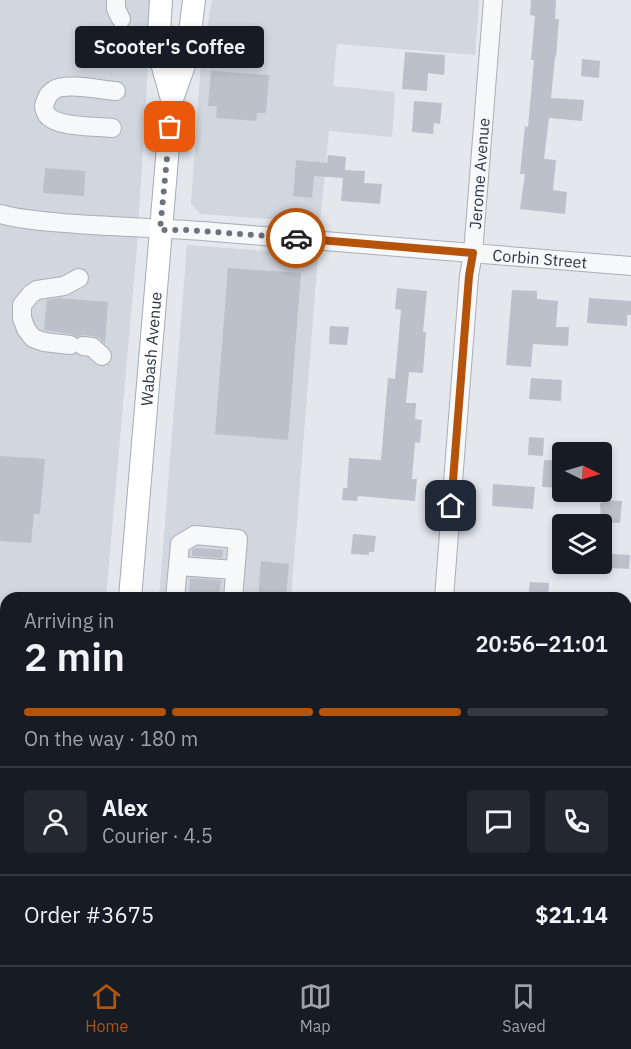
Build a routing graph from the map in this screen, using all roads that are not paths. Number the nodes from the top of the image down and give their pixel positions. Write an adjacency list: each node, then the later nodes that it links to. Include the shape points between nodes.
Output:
1 (116, 0): 5 (street)
2 (161, 0): 7 (main road, Wabash Avenue, via 158,49)
3 (194, 0): 7 (main road, Wabash Avenue, via 187,57)
4 (493, 0): 11 (street, Jerome Avenue)
5 (121, 19)
6 (116, 91): 8 (street, via 55,89 44,106 53,120 63,124)
7 (172, 99): 10 (main road, Wabash Avenue)
8 (112, 128)
9 (0, 214): 10 (street, Corbin Street)
10 (160, 230): 11 (street, Corbin Street); 17 (main road, Wabash Avenue)
11 (473, 253): 12 (street, Corbin Street); 20 (street, Jerome Avenue)
12 (631, 266)
13 (79, 278): 14 (street, via 64,286 37,290 22,305 22,318 33,338 92,347)
14 (102, 356)
15 (178, 566): 16 (street); 16 (street, via 180,544 195,536 238,539); 18 (street)
16 (235, 570): 19 (street)
17 (130, 592)
18 (176, 592)
19 (233, 592)
20 (444, 592)

